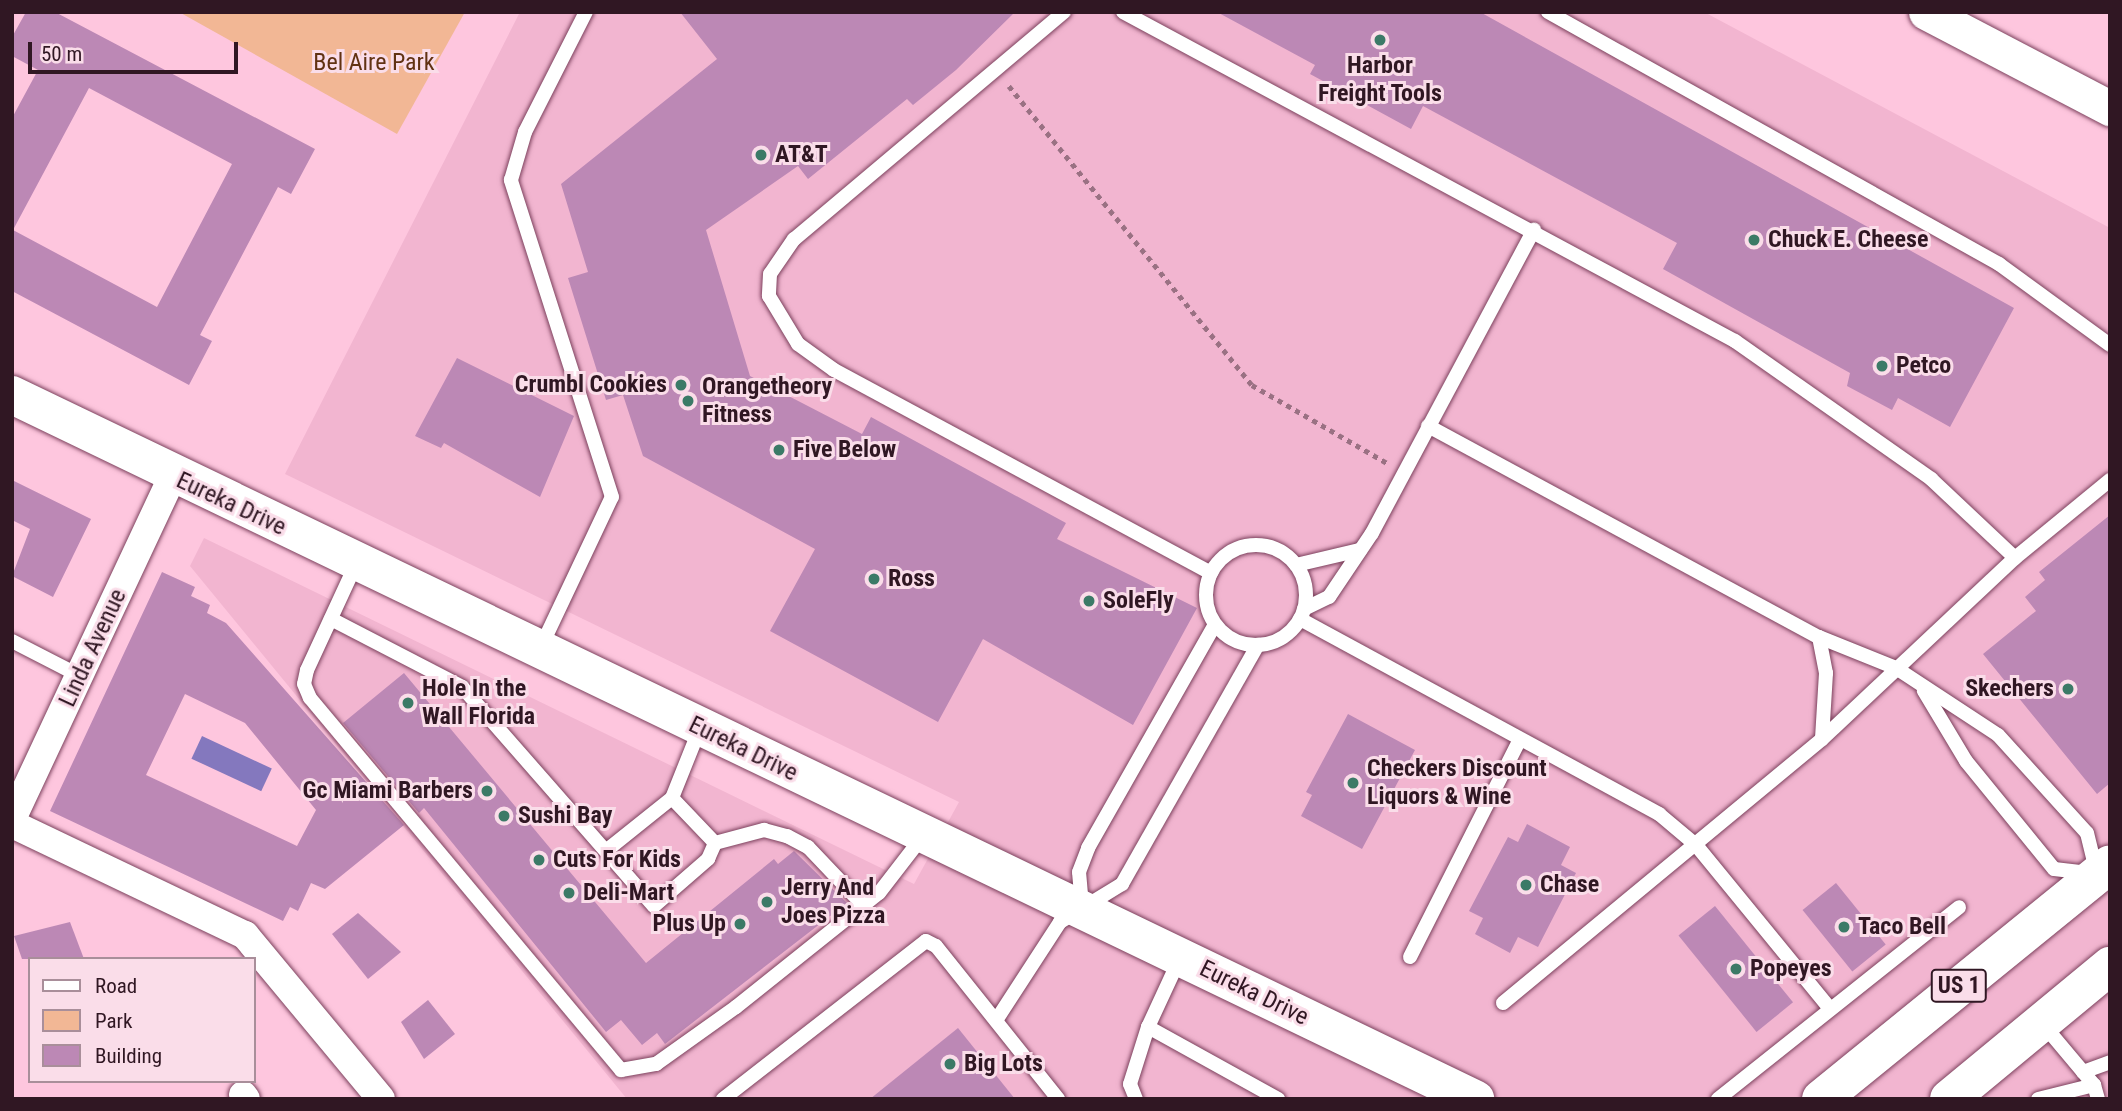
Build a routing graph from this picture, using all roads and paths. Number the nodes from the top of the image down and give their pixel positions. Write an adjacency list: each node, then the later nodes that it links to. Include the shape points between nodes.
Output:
1 (586, 12): 26 (lane, via 525,132 511,180 612,497)
2 (1064, 12): 19 (lane, via 794,239 770,274 769,296 784,327 824,364)
3 (1122, 12): 8 (lane)
4 (1548, 12): 9 (lane, via 1998,264)
5 (1926, 12): 7 (street)
6 (1009, 86): 12 (path, via 1252,385)
7 (2110, 108)
8 (1534, 230): 11 (lane); 16 (lane, via 1801,383 1971,511)
9 (2110, 345)
10 (12, 395): 13 (main road, Eureka Drive)
11 (1428, 426): 15 (lane); 23 (lane)
12 (1391, 465)
13 (172, 477): 17 (main road, Eureka Drive); 28 (street, Linda Avenue)
14 (2110, 480): 16 (lane)
15 (1360, 550): 18 (lane); 20 (lane, via 1329,597)
16 (2015, 558): 27 (lane)
17 (356, 564): 21 (lane); 26 (main road, Eureka Drive)
18 (1296, 565): 19 (lane, via 1273,548 1246,546); 20 (lane)
19 (1211, 573): 22 (lane, via 1206,599)
20 (1302, 614): 25 (lane, via 1283,637); 32 (lane)
21 (331, 619): 38 (lane, via 462,687); 40 (lane, via 307,670 304,684 310,698 621,1070 638,1072 677,1051)
22 (1215, 624): 25 (lane, via 1234,639); 42 (lane, via 1088,848 1079,872)
23 (1819, 637): 27 (lane); 31 (lane, via 1826,673)
24 (12, 641): 28 (lane)
25 (1258, 645): 42 (lane, via 1122,884)
26 (539, 652): 30 (main road, Eureka Drive)
27 (1896, 668): 29 (lane); 31 (lane)
28 (80, 676): 34 (street, Linda Avenue)
29 (1924, 691): 39 (lane, via 1998,735 2087,833); 39 (lane, via 1966,761 2054,869)
30 (700, 728): 33 (lane); 35 (main road, Eureka Drive)
31 (1822, 738): 37 (lane)
32 (1520, 740): 37 (lane, via 1659,814); 44 (lane)
33 (672, 798): 36 (lane); 38 (lane)
34 (12, 821): 54 (street, via 245,935)
35 (923, 835): 40 (lane, via 894,877); 42 (main road, Eureka Drive)
36 (715, 843): 38 (lane, via 708,859 654,906); 40 (lane, via 764,830 787,836 808,847)
37 (1696, 845): 46 (lane); 47 (lane)
38 (607, 850)
39 (2106, 875): 61 (main road, US 1)
40 (863, 905)
41 (1959, 907): 47 (lane)
42 (1083, 911): 43 (main road, Eureka Drive); 48 (lane, via 1060,922 1042,941)
43 (1180, 957): 50 (lane); 59 (main road, Eureka Drive)
44 (1410, 957)
45 (2110, 966): 49 (main road)
46 (1503, 1003)
47 (1830, 1009): 60 (lane)
48 (996, 1019): 55 (lane, via 936,946 922,942); 56 (lane)
49 (2041, 1022): 52 (lane); 62 (main road)
50 (1148, 1027): 57 (lane, via 1130,1084); 58 (lane)
51 (2110, 1062): 52 (lane)
52 (2083, 1072): 53 (lane)
53 (2096, 1092): 63 (lane)
54 (381, 1099)
55 (723, 1099)
56 (1058, 1099)
57 (1136, 1099)
58 (1278, 1099)
59 (1475, 1099)
60 (1718, 1099)
61 (1821, 1099)
62 (1948, 1099)
63 (2038, 1099)

